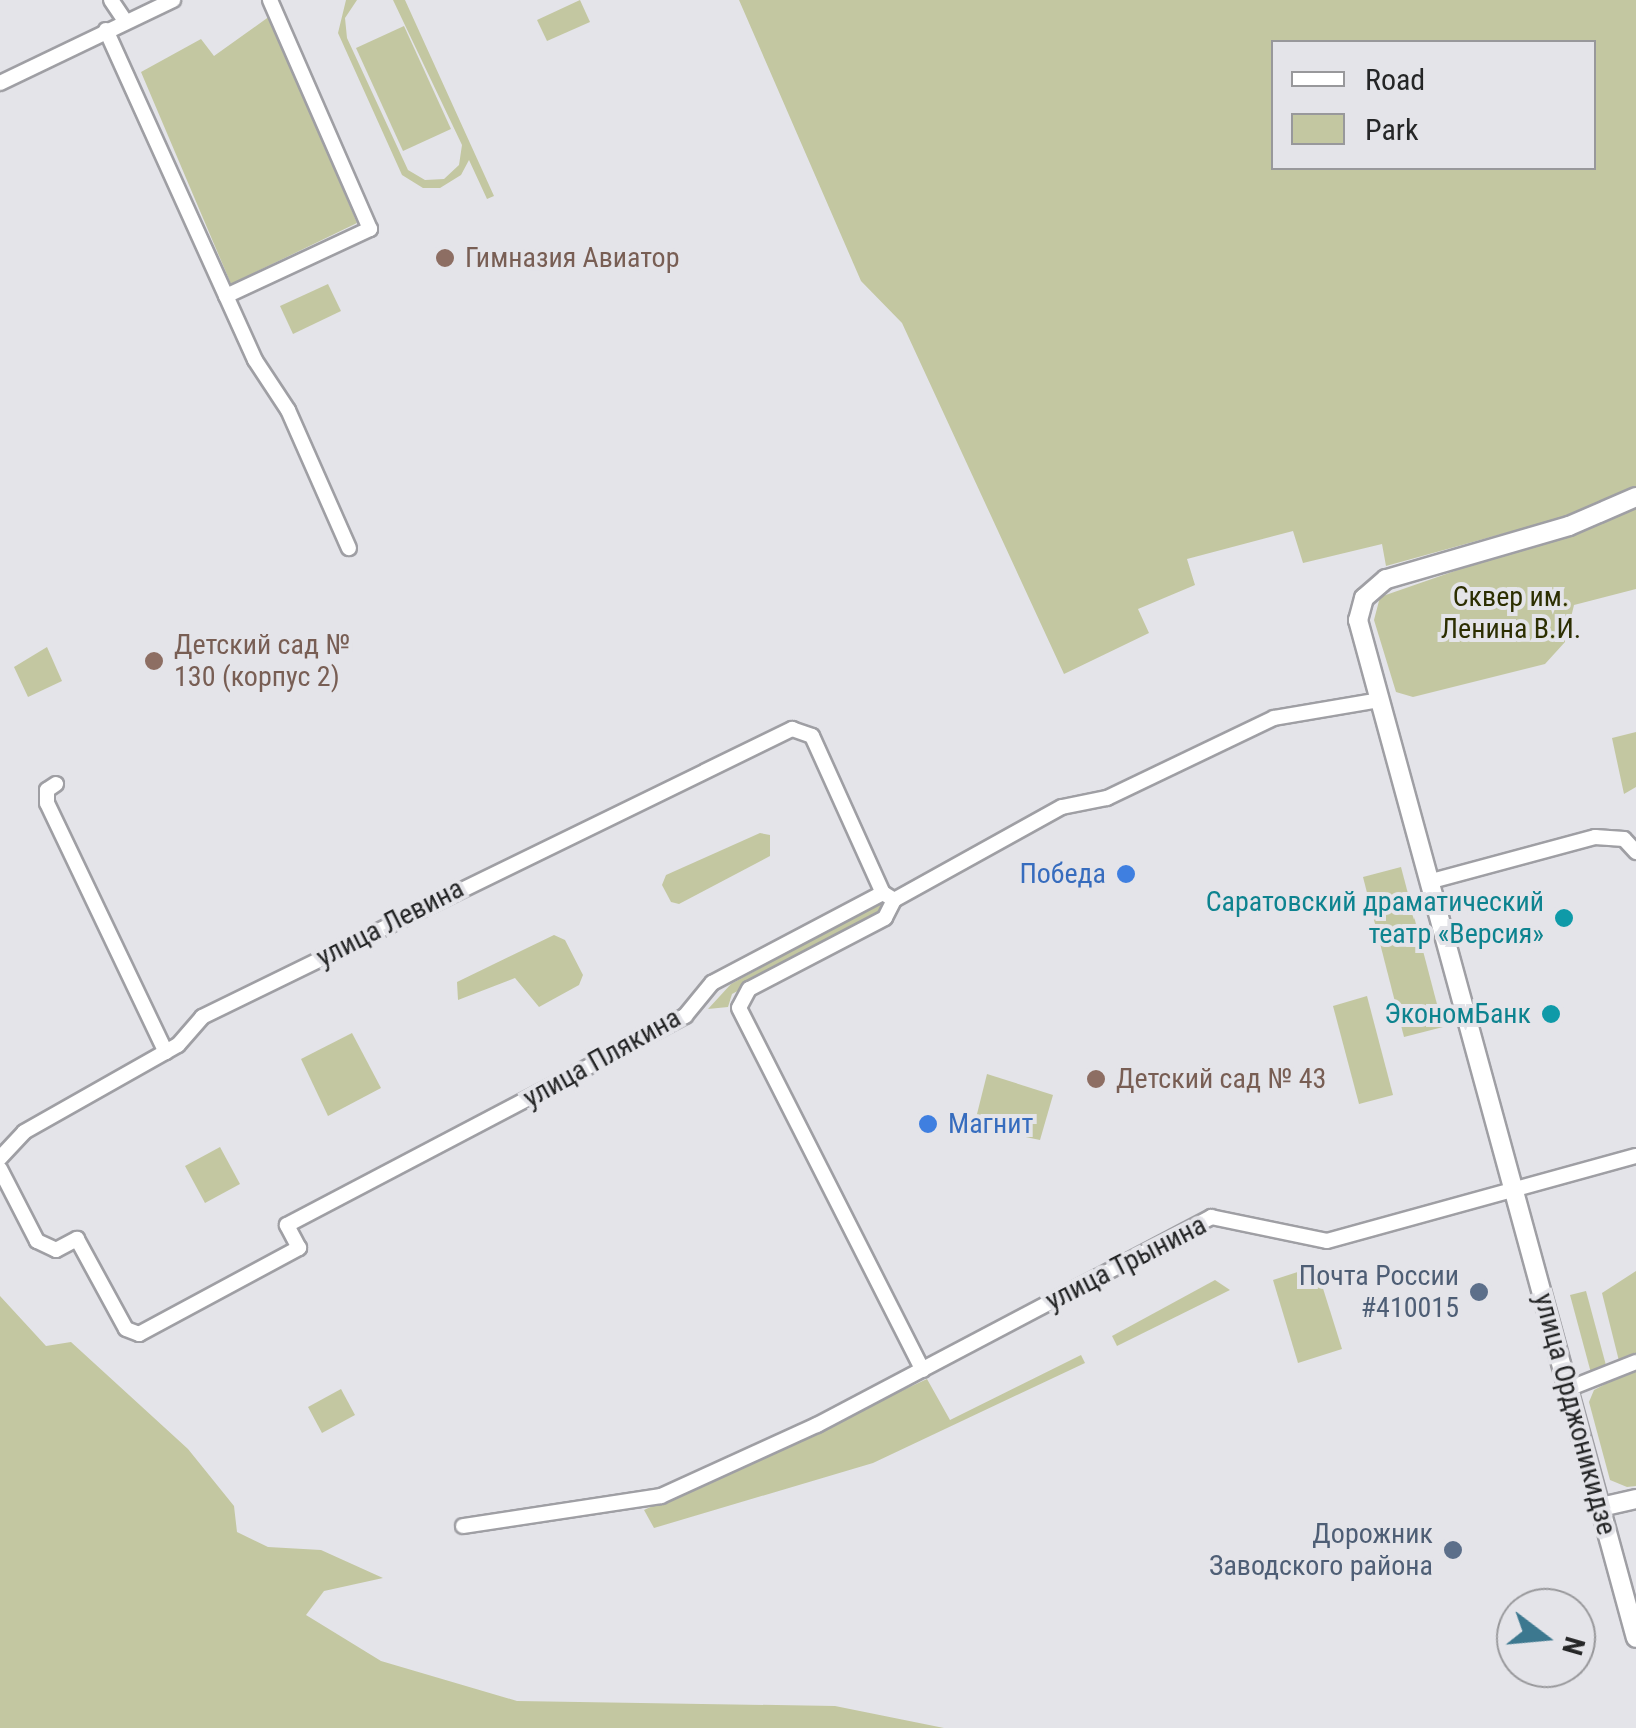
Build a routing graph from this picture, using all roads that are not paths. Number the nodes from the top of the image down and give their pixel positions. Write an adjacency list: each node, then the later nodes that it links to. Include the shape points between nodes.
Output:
1 (111, 0): 4 (street)
2 (173, 0): 4 (street)
3 (270, 0): 7 (street, via 370,229)
4 (125, 22): 5 (street)
5 (106, 30): 6 (street); 7 (street)
6 (0, 82)
7 (226, 296): 9 (street, via 254,360 288,410)
8 (1636, 498): 10 (main road, улица Орджоникидзе, via 1372,588 1358,620)
9 (349, 548)
10 (1379, 700): 13 (main road, улица Орджоникидзе); 14 (street, улица Плякина, via 1259,724 1108,798 1062,807)
11 (56, 784): 15 (street, via 47,790 47,803)
12 (1636, 852): 13 (street, via 1624,839 1595,837)
13 (1428, 882): 19 (main road, улица Орджоникидзе)
14 (889, 896): 15 (street, улица Левина, via 805,730 792,728 202,1017); 18 (street, улица Плякина, via 712,983 685,1016 287,1226 299,1248 131,1334 77,1238 56,1250 37,1240); 21 (street, via 885,918 749,989 739,1008)
15 (166, 1052): 17 (street, улица Левина, via 24,1132)
16 (1636, 1156): 19 (street)
17 (0, 1158)
18 (0, 1169)
19 (1514, 1189): 21 (street, улица Трынина, via 1327,1241 1211,1218); 22 (main road, улица Орджоникидзе)
20 (1636, 1362): 22 (street)
21 (923, 1370): 25 (street, улица Трынина, via 661,1496)
22 (1568, 1389): 24 (main road, улица Орджоникидзе)
23 (1636, 1500): 24 (main road)
24 (1601, 1507): 26 (main road, улица Орджоникидзе)
25 (463, 1526)
26 (1636, 1638)

